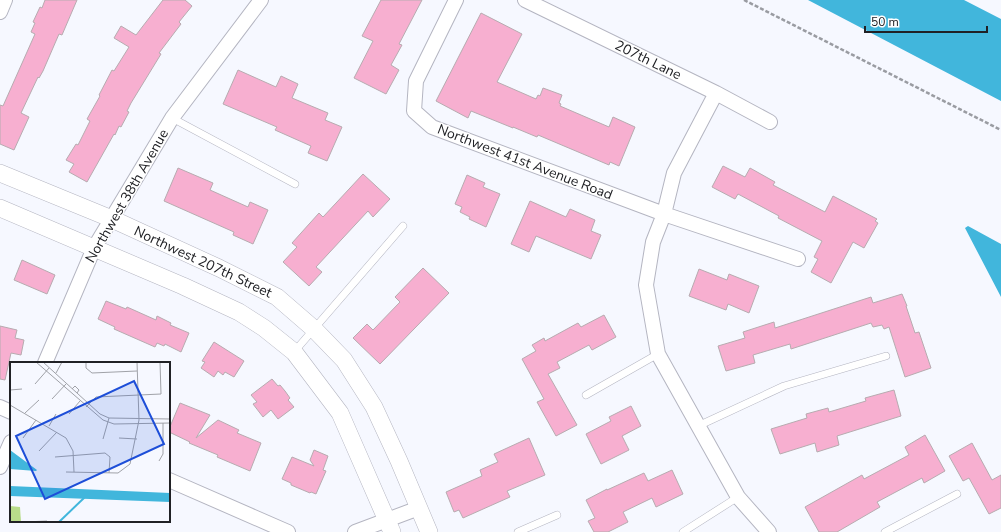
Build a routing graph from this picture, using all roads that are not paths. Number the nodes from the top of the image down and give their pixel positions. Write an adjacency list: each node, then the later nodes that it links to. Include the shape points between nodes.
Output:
1 (5, 0): 5 (street)
2 (261, 0): 7 (street)
3 (456, 0): 12 (street, Northwest 41st Avenue Road, via 416,81 414,111 432,127)
4 (524, 0): 6 (street, 207th Lane)
5 (0, 12)
6 (716, 93): 8 (street, 207th Lane); 12 (street, via 674,173)
7 (172, 118): 10 (lane); 13 (street, Northwest 38th Avenue)
8 (770, 122)
9 (0, 173): 13 (street, Northwest 207th Street)
10 (295, 184)
11 (0, 208): 15 (street)
12 (664, 214): 16 (street, Northwest 41st Avenue Road); 19 (street, via 653,242 646,285)
13 (112, 220): 15 (street, Northwest 38th Avenue); 17 (street, Northwest 207th Street, via 277,297)
14 (403, 226): 17 (lane)
15 (94, 248): 18 (street, via 239,312); 21 (street, Northwest 38th Avenue)
16 (798, 259)
17 (314, 329): 18 (lane); 31 (street, Northwest 207th Street, via 344,360 374,407)
18 (294, 352): 33 (street, via 340,413)
19 (658, 354): 22 (lane); 25 (street)
20 (886, 356): 25 (lane, via 784,386)
21 (45, 362)
22 (586, 396)
23 (0, 407): 24 (street)
24 (10, 412)
25 (698, 426): 30 (street)
26 (10, 444): 27 (street)
27 (0, 467)
28 (170, 480): 34 (street)
29 (957, 494): 40 (lane)
30 (738, 496): 38 (lane); 39 (street)
31 (419, 508): 33 (street); 36 (street, Northwest 207th Street)
32 (557, 515): 37 (lane)
33 (389, 526): 35 (street)
34 (288, 532)
35 (355, 532)
36 (429, 532)
37 (518, 532)
38 (683, 532)
39 (769, 532)
40 (885, 532)

